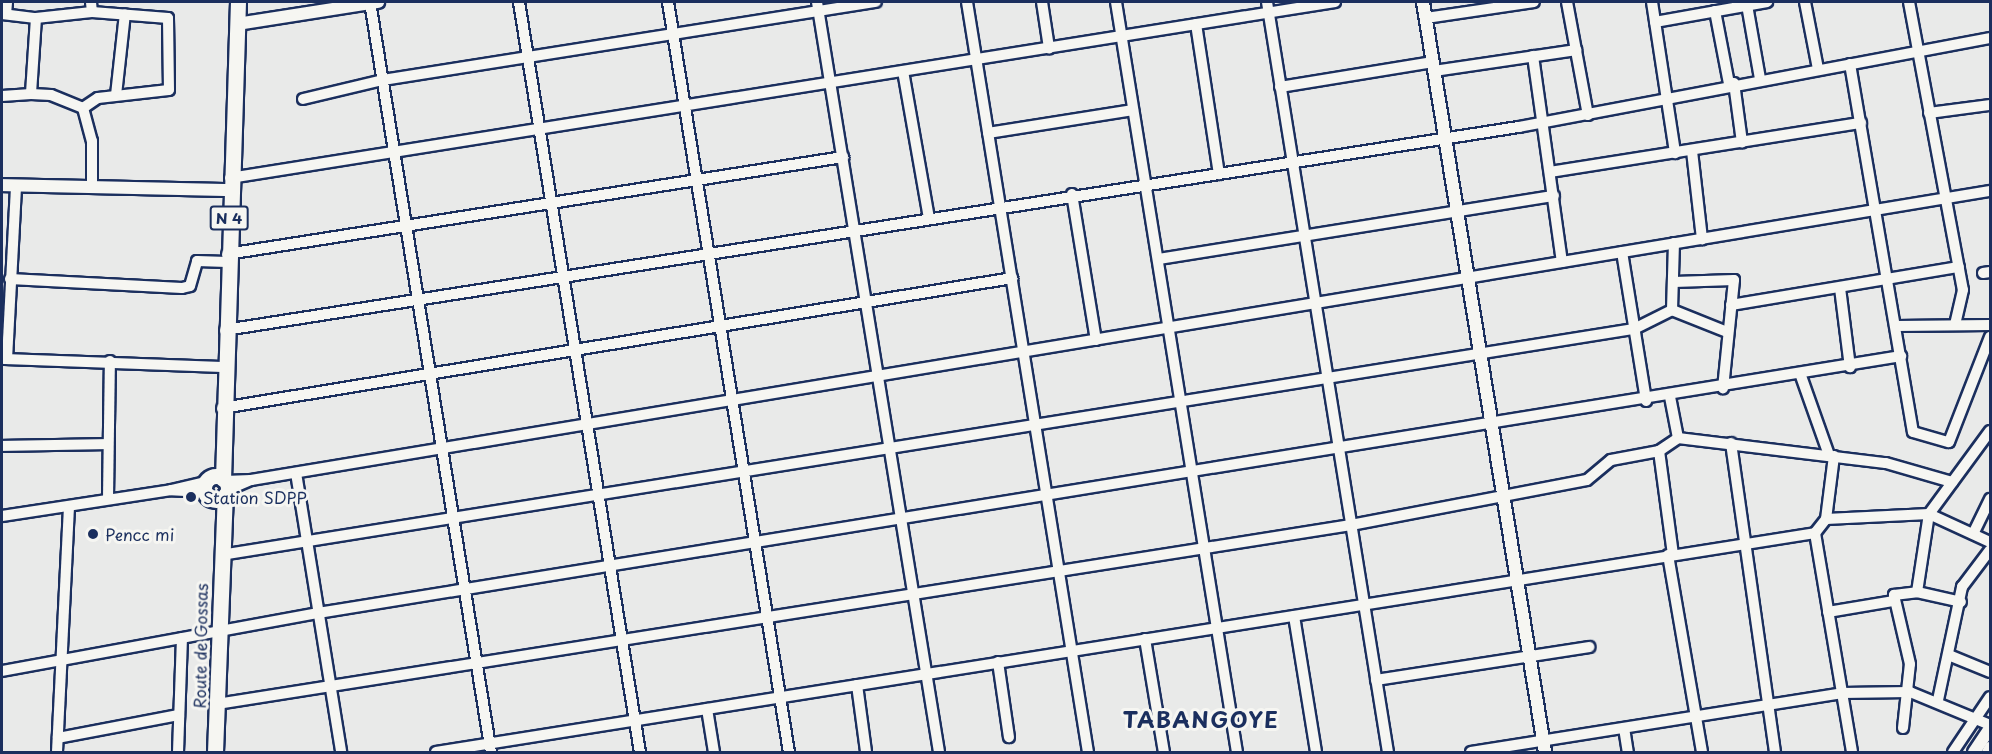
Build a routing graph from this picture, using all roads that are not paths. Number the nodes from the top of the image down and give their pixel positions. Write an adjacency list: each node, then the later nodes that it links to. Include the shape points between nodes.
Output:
1 (7, 2): 23 (street)
2 (238, 2): 28 (main road, N 4)
3 (373, 2): 28 (street); 44 (street)
4 (519, 2): 37 (street)
5 (668, 2): 30 (street)
6 (876, 2): 19 (street)
7 (968, 2): 38 (street)
8 (1042, 2): 33 (street)
9 (1116, 2): 31 (street)
10 (1335, 2): 21 (street)
11 (1423, 2): 26 (street)
12 (1534, 2): 26 (street)
13 (1567, 2): 34 (street)
14 (1652, 2): 27 (street)
15 (1767, 2): 18 (street)
16 (1805, 2): 41 (street)
17 (1909, 2): 35 (street)
18 (1747, 5): 22 (street); 43 (street)
19 (818, 6): 30 (street); 45 (street)
20 (92, 7): 24 (street); 25 (street)
21 (1268, 7): 29 (street); 47 (street)
22 (1715, 11): 27 (street); 46 (street)
23 (4, 14): 25 (street)
24 (125, 14): 49 (street); 49 (street, via 168,18 169,90 162,95)
25 (36, 18): 48 (street)
26 (1426, 18): 40 (street)
27 (1655, 22): 52 (street)
28 (237, 24): 74 (main road, N 4)
29 (1196, 24): 31 (street); 71 (street)
30 (673, 34): 37 (street); 54 (street)
31 (1121, 36): 33 (street); 56 (street)
32 (1990, 38): 35 (street)
33 (1049, 48): 38 (street)
34 (1576, 50): 36 (street); 58 (street)
35 (1918, 52): 39 (street); 57 (street)
36 (1533, 56): 40 (street); 59 (street)
37 (528, 57): 44 (street); 61 (street)
38 (976, 59): 42 (street); 62 (street)
39 (1850, 64): 41 (street); 60 (street)
40 (1433, 66): 47 (street); 63 (street)
41 (1818, 69): 43 (street)
42 (903, 71): 45 (street); 86 (street)
43 (1760, 79): 46 (street)
44 (383, 80): 51 (street); 66 (street)
45 (831, 82): 54 (street); 68 (street)
46 (1731, 83): 52 (street); 64 (street)
47 (1280, 87): 69 (street)
48 (31, 94): 50 (street); 55 (street, via 51,95)
49 (116, 95): 55 (street)
50 (2, 96)
51 (303, 99)
52 (1667, 100): 58 (street); 67 (street)
53 (1990, 105): 57 (street)
54 (684, 106): 61 (street); 72 (street)
55 (83, 108): 77 (street, via 92,141)
56 (1133, 110): 62 (street); 73 (street)
57 (1929, 113): 81 (street)
58 (1588, 115): 59 (street)
59 (1542, 123): 63 (street); 70 (street)
60 (1861, 123): 64 (street); 85 (street)
61 (540, 129): 66 (street); 82 (street)
62 (988, 134): 83 (street)
63 (1445, 138): 69 (street); 84 (street)
64 (1742, 142): 65 (street)
65 (1692, 151): 67 (street); 90 (street)
66 (394, 152): 74 (street); 87 (street)
67 (1675, 153): 70 (street)
68 (843, 157): 72 (street); 88 (street)
69 (1292, 162): 71 (street); 89 (street)
70 (1550, 172): 80 (street)
71 (1218, 174): 73 (street)
72 (696, 180): 82 (street); 93 (street)
73 (1146, 183): 79 (street); 95 (street)
74 (230, 184): 77 (street); 94 (main road, N 4)
75 (2, 185): 76 (street)
76 (16, 186): 77 (street); 102 (street)
77 (92, 188)
78 (1990, 190): 81 (street)
79 (1072, 194): 83 (street); 119 (street)
80 (1554, 196): 84 (street); 96 (street)
81 (1945, 198): 85 (street); 97 (street)
82 (552, 203): 87 (street); 98 (street)
83 (1000, 208): 86 (street); 99 (street)
84 (1456, 208): 89 (street); 100 (street)
85 (1878, 209): 90 (street); 101 (street)
86 (928, 219): 88 (street)
87 (406, 226): 94 (street); 105 (street)
88 (855, 231): 93 (street); 106 (street)
89 (1304, 231): 95 (street); 107 (street)
90 (1702, 239): 91 (street)
91 (1674, 243): 92 (street); 103 (street)
92 (1622, 252): 96 (street); 115 (street)
93 (708, 254): 98 (street); 112 (street)
94 (227, 258): 102 (street, via 197,261 190,285 183,288); 116 (main road, N 4)
95 (1159, 259): 114 (street)
96 (1562, 262): 100 (street)
97 (1959, 267): 101 (street); 111 (street, via 1962,290)
98 (563, 277): 105 (street); 120 (street)
99 (1012, 278): 106 (street); 121 (street)
100 (1467, 278): 107 (street); 122 (street)
101 (1889, 278): 104 (street); 113 (street)
102 (10, 279): 124 (street)
103 (1674, 282): 108 (street, via 1730,276); 109 (street)
104 (1840, 288): 108 (street); 127 (street)
105 (418, 300): 116 (street); 128 (street)
106 (866, 302): 112 (street); 129 (street)
107 (1315, 303): 114 (street); 131 (street)
108 (1731, 304): 117 (street)
109 (1672, 310): 115 (street); 117 (street)
110 (1990, 324): 111 (street)
111 (1955, 325): 113 (street)
112 (720, 326): 120 (street); 134 (street)
113 (1897, 326): 123 (street)
114 (1171, 327): 119 (street); 136 (street)
115 (1634, 329): 122 (street); 135 (street)
116 (225, 330): 126 (main road, N 4)
117 (1727, 332): 132 (street)
118 (1990, 337): 123 (street, via 1949,442 1943,444 1912,432)
119 (1096, 340): 121 (street)
120 (575, 350): 128 (street); 138 (street)
121 (1024, 352): 129 (street); 139 (street)
122 (1479, 353): 131 (street); 140 (street)
123 (1901, 357): 127 (street)
124 (4, 359): 125 (street)
125 (110, 361): 126 (street); 144 (street)
126 (224, 367): 137 (main road, N 4)
127 (1850, 367): 130 (street)
128 (430, 374): 137 (street); 146 (street)
129 (878, 376): 134 (street); 147 (street)
130 (1801, 376): 132 (street); 150 (street)
131 (1327, 378): 136 (street); 148 (street)
132 (1723, 388): 133 (street)
133 (1670, 397): 135 (street); 142 (street)
134 (732, 400): 138 (street); 151 (street)
135 (1646, 401): 140 (street)
136 (1180, 402): 139 (street); 153 (street)
137 (222, 408): 155 (main road, N 4)
138 (587, 424): 146 (street); 156 (street)
139 (1035, 424): 147 (street); 157 (street)
140 (1490, 427): 148 (street); 158 (street)
141 (1990, 431): 154 (street)
142 (1678, 438): 143 (street); 149 (street)
143 (1731, 443): 150 (street); 173 (street)
144 (106, 444): 145 (street); 159 (street)
145 (2, 446)
146 (442, 448): 152 (street); 164 (street)
147 (890, 448): 151 (street); 166 (street)
148 (1339, 450): 153 (street); 167 (street)
149 (1659, 451): 158 (street, via 1611,460 1587,480); 177 (street)
150 (1832, 456): 154 (street, via 1910,468); 165 (street)
151 (743, 471): 156 (street); 172 (street)
152 (296, 473): 155 (street); 170 (street)
153 (1194, 474): 157 (street); 174 (street)
154 (1952, 482): 162 (street)
155 (217, 487): 159 (street); 175 (main road, N 4)
156 (599, 494): 164 (street); 178 (street)
157 (1047, 496): 166 (street); 179 (street)
158 (1505, 496): 167 (street); 180 (street)
159 (108, 498): 161 (street)
160 (1990, 499): 168 (street)
161 (69, 506): 163 (street); 200 (street)
162 (1929, 514): 165 (street); 168 (street); 183 (street)
163 (2, 516)
164 (453, 517): 170 (street); 181 (street)
165 (1826, 519): 169 (street)
166 (901, 520): 172 (street); 182 (street)
167 (1351, 525): 174 (street); 186 (street)
168 (1974, 532): 171 (street)
169 (1815, 533): 173 (street); 187 (street)
170 (307, 541): 175 (street); 188 (street)
171 (1990, 542)
172 (755, 543): 178 (street); 189 (street)
173 (1745, 543): 177 (street); 215 (street)
174 (1206, 547): 179 (street); 191 (street)
175 (220, 548): 192 (main road, Route de Gossas / N 4)
176 (1990, 550): 185 (street, via 1965,580)
177 (1670, 555): 180 (street); 218 (street)
178 (610, 566): 181 (street); 194 (street)
179 (1059, 571): 182 (street); 197 (street)
180 (1517, 581): 186 (street); 199 (street)
181 (465, 589): 188 (street); 201 (street)
182 (913, 592): 189 (street); 205 (street)
183 (1917, 592): 184 (street, via 1899,592); 185 (street)
184 (1894, 601): 187 (street); 209 (street, via 1908,651)
185 (1961, 602): 198 (street)
186 (1364, 604): 190 (street); 206 (street)
187 (1828, 612): 210 (street)
188 (318, 613): 192 (street); 207 (street)
189 (767, 615): 194 (street); 212 (street)
190 (1294, 616): 191 (street); 242 (street)
191 (1217, 628): 195 (street); 241 (street)
192 (219, 631): 193 (street); 214 (main road, Route de Gossas / N 4)
193 (182, 638): 200 (street); 217 (street)
194 (622, 638): 201 (street); 220 (street)
195 (1145, 639): 197 (street); 240 (street)
196 (1589, 647): 199 (street)
197 (1072, 651): 202 (street); 239 (street)
198 (1951, 656): 204 (street); 213 (street)
199 (1530, 658): 206 (street); 226 (street)
200 (61, 660): 203 (street); 225 (street)
201 (477, 662): 207 (street); 228 (street)
202 (998, 662): 205 (street); 224 (street)
203 (2, 671)
204 (1990, 672)
205 (926, 674): 208 (street); 238 (street)
206 (1376, 680): 243 (street)
207 (330, 685): 214 (street); 232 (street)
208 (857, 685): 212 (street); 237 (street)
209 (1910, 692): 210 (street); 213 (street); 222 (street)
210 (1842, 693): 215 (street); 248 (street)
211 (1990, 697): 219 (street)
212 (780, 698): 216 (street); 236 (street)
213 (1938, 700): 219 (street)
214 (217, 704): 231 (main road, Route de Gossas / N 4)
215 (1768, 705): 218 (street); 247 (street)
216 (707, 709): 220 (street); 235 (street)
217 (179, 715): 225 (street); 230 (street)
218 (1697, 716): 221 (street); 246 (street)
219 (1977, 717): 223 (street); 249 (street)
220 (635, 721): 228 (street); 234 (street)
221 (1624, 728): 226 (street); 245 (street)
222 (1903, 728)
223 (1989, 732): 250 (street)
224 (1009, 737)
225 (58, 738): 229 (street)
226 (1544, 747): 244 (street)
227 (1990, 747): 251 (street)
228 (491, 748): 233 (street)
229 (57, 753)
230 (178, 753)
231 (216, 753)
232 (341, 753)
233 (436, 753)
234 (640, 753)
235 (714, 753)
236 (789, 753)
237 (866, 753)
238 (939, 753)
239 (1088, 753)
240 (1164, 753)
241 (1237, 753)
242 (1316, 753)
243 (1388, 753)
244 (1471, 753)
245 (1628, 753)
246 (1702, 753)
247 (1775, 753)
248 (1852, 753)
249 (1953, 753)
250 (1974, 753)
251 (1987, 753)

